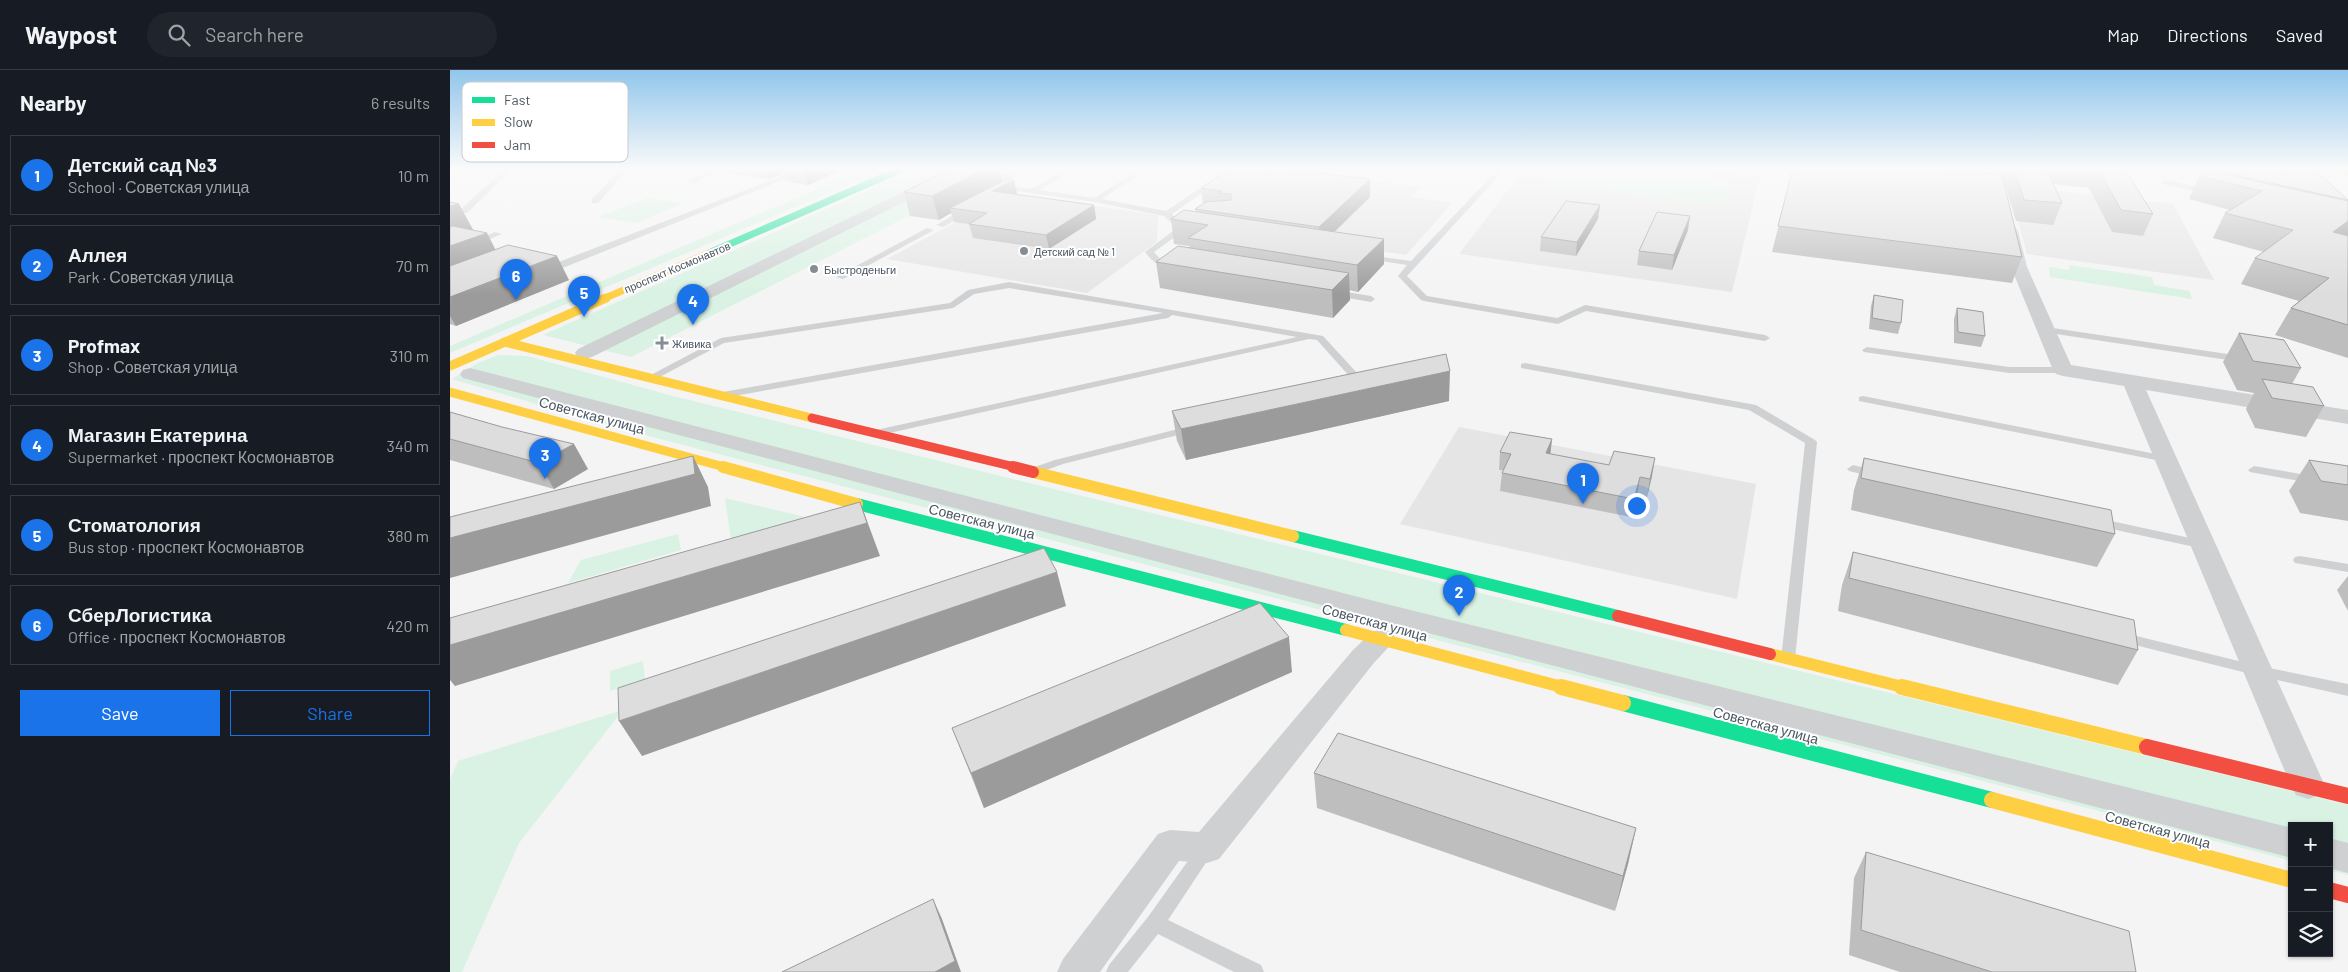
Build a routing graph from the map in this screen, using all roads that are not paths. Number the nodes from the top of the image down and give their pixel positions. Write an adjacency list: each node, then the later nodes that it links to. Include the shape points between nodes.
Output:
1 (702, 210): 19 (lane, via 552,269)
2 (807, 210): 28 (street, проспект Космонавтов)
3 (874, 210): 30 (street)
4 (967, 210): 11 (lane)
5 (1144, 210): 8 (lane)
6 (1176, 210): 8 (lane)
7 (1464, 210): 18 (lane)
8 (1169, 215): 9 (lane); 12 (lane)
9 (1180, 216)
10 (2007, 218): 25 (street, via 2019,267)
11 (940, 225)
12 (1181, 229): 14 (lane); 20 (lane, via 1149,252 1159,263)
13 (930, 230): 21 (lane)
14 (1191, 230)
15 (498, 234): 16 (lane)
16 (464, 246)
17 (1356, 255): 18 (lane)
18 (1414, 264): 27 (lane, via 1402,276 1424,298 1558,321 1585,308)
19 (534, 265)
20 (1178, 266)
21 (840, 277)
22 (1323, 291): 23 (lane)
23 (1371, 299)
24 (1178, 313): 26 (lane); 35 (lane, via 1009,285 972,292 953,305 721,341); 39 (lane)
25 (2046, 330): 31 (lane); 34 (street)
26 (1313, 337): 37 (lane, via 1320,338); 43 (lane)
27 (1765, 338)
28 (504, 342): 33 (street, проспект Космонавтов); 35 (street)
29 (1867, 350): 34 (lane, via 2009,370)
30 (585, 353)
31 (2250, 361)
32 (1525, 366): 56 (lane, via 1752,407 1811,442)
33 (460, 370): 61 (street, via 1382,612)
34 (2063, 370): 36 (street)
35 (650, 378): 39 (street)
36 (2132, 381): 41 (street); 44 (street)
37 (1363, 385)
38 (450, 392): 55 (street, Советская улица, via 899,516)
39 (722, 395): 43 (street)
40 (1863, 399): 44 (lane)
41 (2348, 418)
42 (1200, 426): 47 (lane)
43 (873, 434): 47 (street)
44 (2166, 459): 51 (street)
45 (1853, 469): 48 (lane)
46 (2254, 470): 49 (lane)
47 (1030, 472): 56 (street)
48 (1892, 477)
49 (2348, 486)
50 (2087, 520): 51 (lane)
51 (2204, 546): 57 (street)
52 (2300, 560): 53 (lane)
53 (2348, 568)
54 (2105, 633): 57 (lane)
55 (1382, 639): 62 (street, via 1363,657); 65 (street, Советская улица)
56 (1788, 659): 59 (street)
57 (2259, 672): 58 (lane); 59 (street)
58 (2348, 690)
59 (2308, 786): 60 (street)
60 (2348, 796)
61 (2288, 842)
62 (1207, 848): 68 (lane); 69 (street, via 1170,845)
63 (2333, 854): 64 (street)
64 (2348, 858)
65 (2288, 879)
66 (2333, 891): 67 (street)
67 (2348, 895)
68 (1155, 923): 70 (lane); 71 (lane)
69 (1077, 972)
70 (1116, 972)
71 (1254, 972)

